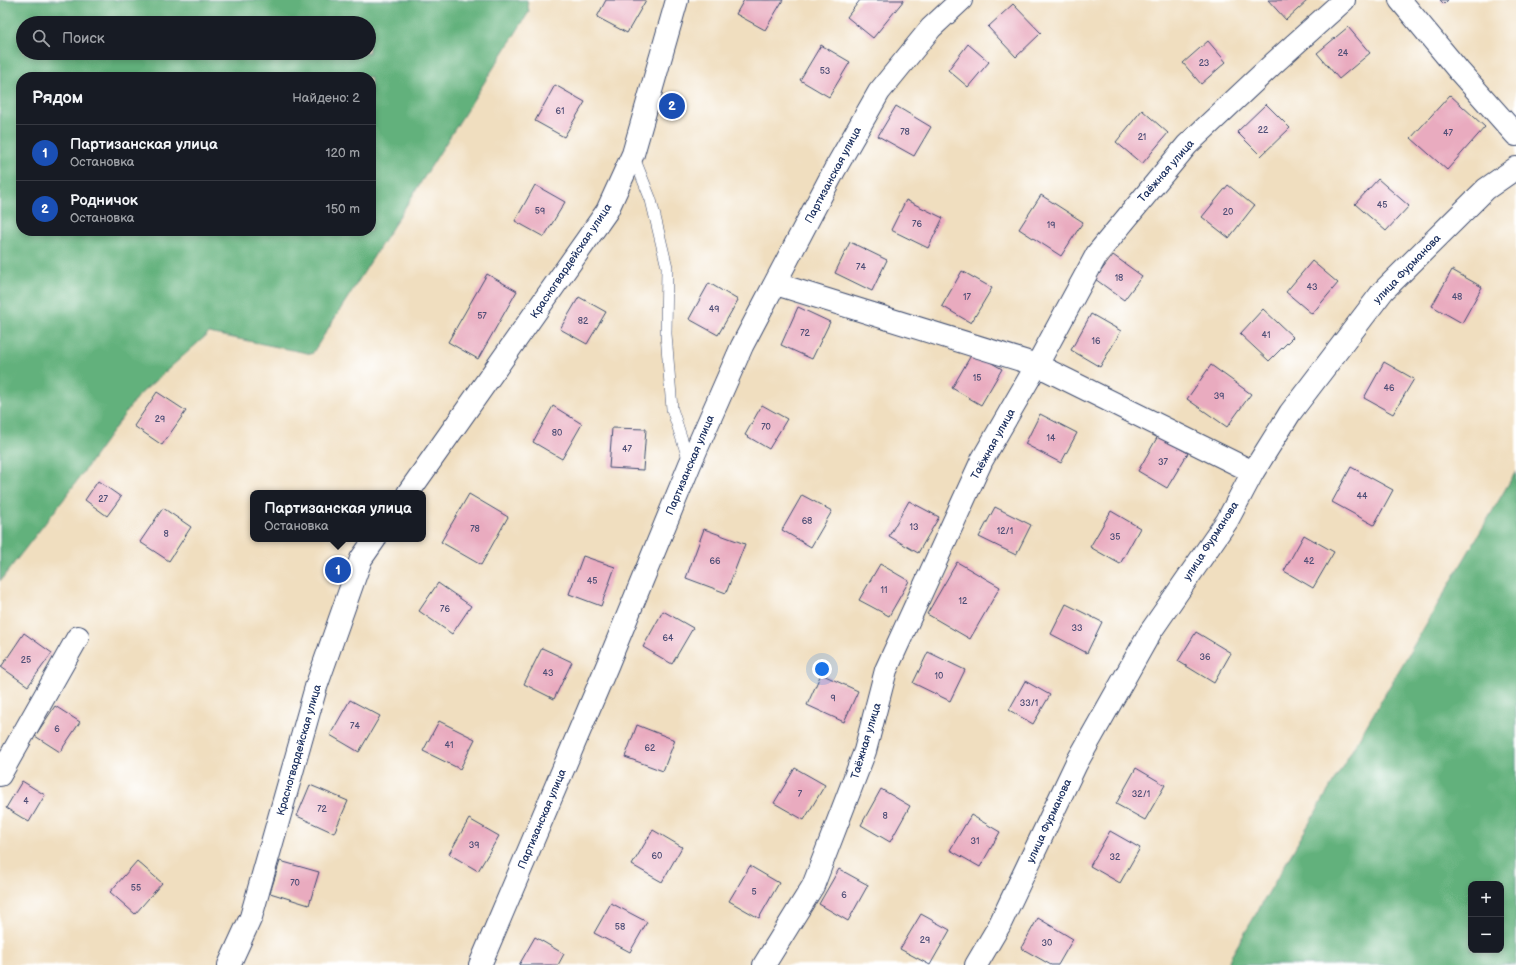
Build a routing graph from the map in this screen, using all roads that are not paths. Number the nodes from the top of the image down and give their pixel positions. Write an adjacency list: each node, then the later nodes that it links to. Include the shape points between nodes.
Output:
1 (677, 0): 6 (street, Красногвардейская улица)
2 (961, 0): 8 (street, Партизанская улица, via 931,28 879,92 835,169)
3 (1344, 0): 9 (street, Таёжная улица, via 1187,145 1097,254)
4 (1400, 0): 5 (street)
5 (1516, 135)
6 (633, 154): 10 (lane, via 651,200 667,267 666,334 672,409); 12 (street, Красногвардейская улица, via 607,211)
7 (1516, 168): 11 (street, улица Фурманова, via 1486,189 1383,291 1290,413)
8 (776, 284): 9 (street); 10 (street, Партизанская улица, via 742,346)
9 (1037, 365): 11 (street); 18 (street, Таёжная улица, via 982,460 886,670 865,750 813,886)
10 (690, 464): 17 (street, Партизанская улица)
11 (1253, 472): 19 (street, улица Фурманова, via 1227,521 1147,637 1076,764 999,926)
12 (410, 490)
13 (373, 542): 16 (street, Красногвардейская улица, via 361,559 316,687 251,917)
14 (78, 637): 15 (street)
15 (0, 775)
16 (229, 965)
17 (480, 965)
18 (764, 965)
19 (976, 965)

